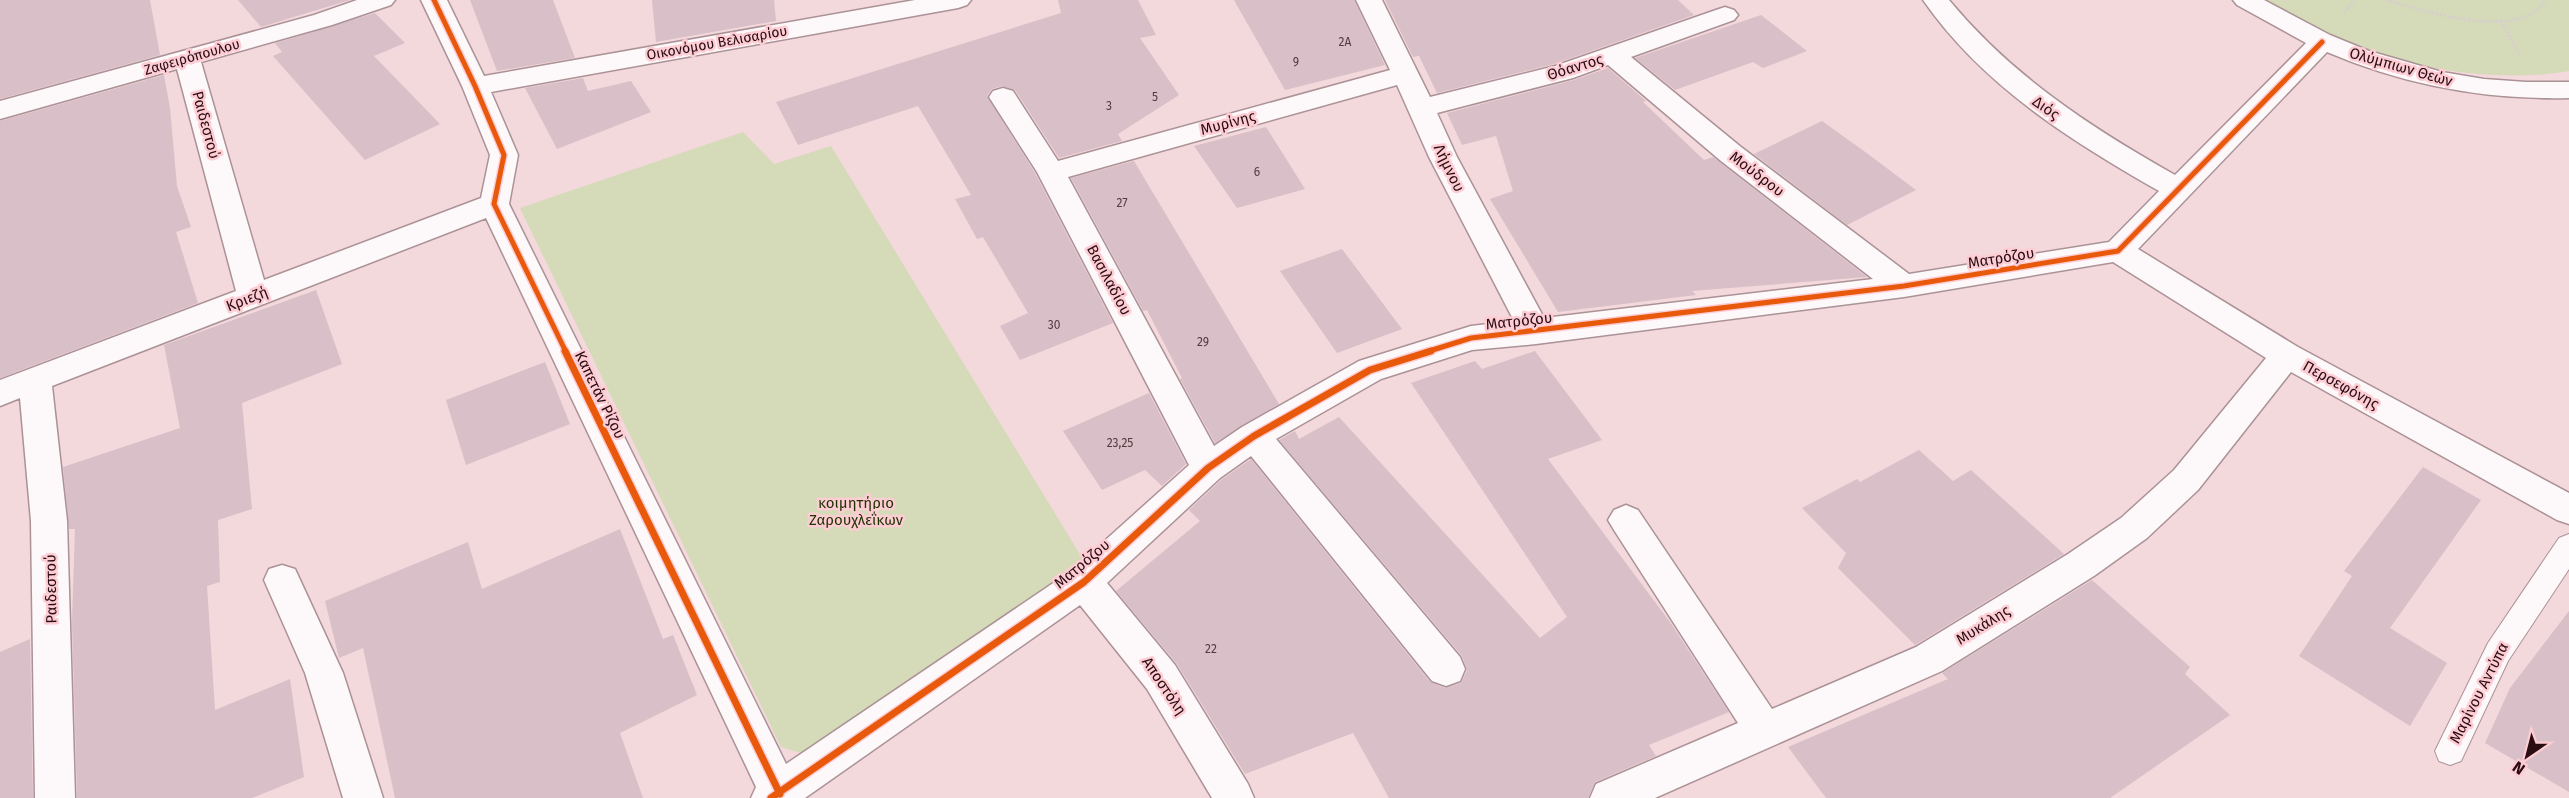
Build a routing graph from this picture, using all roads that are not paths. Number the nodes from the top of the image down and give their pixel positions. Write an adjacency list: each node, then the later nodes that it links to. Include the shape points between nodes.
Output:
1 (382, 0): 10 (street, Ζαφειρόπουλου)
2 (434, 0): 12 (street)
3 (958, 0): 12 (street, Οικονόμου Βελισαρίου)
4 (1369, 0): 11 (street, Λήμνου)
5 (1936, 0): 18 (street, Διός, via 1985,59 2030,96)
6 (2246, 0): 8 (street, Ολύμπιων Θεών)
7 (1725, 15): 9 (street, Θόαντος)
8 (2322, 42): 13 (street, Ολύμπιων Θεών, via 2431,78 2488,88); 18 (street)
9 (1613, 56): 15 (street, Θόαντος); 21 (street, Μούδρου, via 1722,147)
10 (187, 58): 16 (street, Ζαφειρόπουλου); 22 (street, Ραιδεστού)
11 (1406, 74): 15 (street, Λήμνου); 17 (street, Μυρίνης)
12 (475, 86): 19 (street, via 504,155)
13 (2569, 90)
14 (1003, 97): 17 (street, Βασιλαδίου)
15 (1421, 108): 23 (street, Λήμνου, via 1468,207)
16 (0, 110)
17 (1051, 172): 28 (street, Βασιλαδίου)
18 (2177, 189): 20 (street)
19 (494, 204): 22 (street, Κριεζή); 37 (street, Καπετάν Ρίζου)
20 (2118, 251): 21 (street, Ματρόζου); 24 (street, Περσεφόνης)
21 (1905, 286): 23 (street, Ματρόζου)
22 (253, 297): 25 (street, Κριεζή)
23 (1536, 332): 27 (street, Ματρόζου, via 1471,338 1370,370)
24 (2287, 355): 29 (street, Περσεφόνης); 35 (street, Μυκάλης, via 2186,480 2134,528 1929,659)
25 (35, 380): 26 (street, Κριεζή); 38 (street, Ραιδεστού, via 49,520)
26 (0, 393)
27 (1254, 436): 28 (street, Ματρόζου); 34 (street)
28 (1208, 468): 33 (street, Ματρόζου)
29 (2569, 510)
30 (1626, 520): 35 (street)
31 (2569, 546): 36 (lane, Μαρίνου Αντύπα, via 2498,652)
32 (282, 580): 39 (street, via 324,673)
33 (1084, 582): 37 (street, Ματρόζου); 40 (street, Αποστόλη, via 1161,677)
34 (1446, 669)
35 (1765, 730): 41 (street, Μυκάλης)
36 (2450, 751)
37 (775, 796)
38 (55, 798)
39 (363, 798)
40 (1234, 798)
41 (1610, 798)

